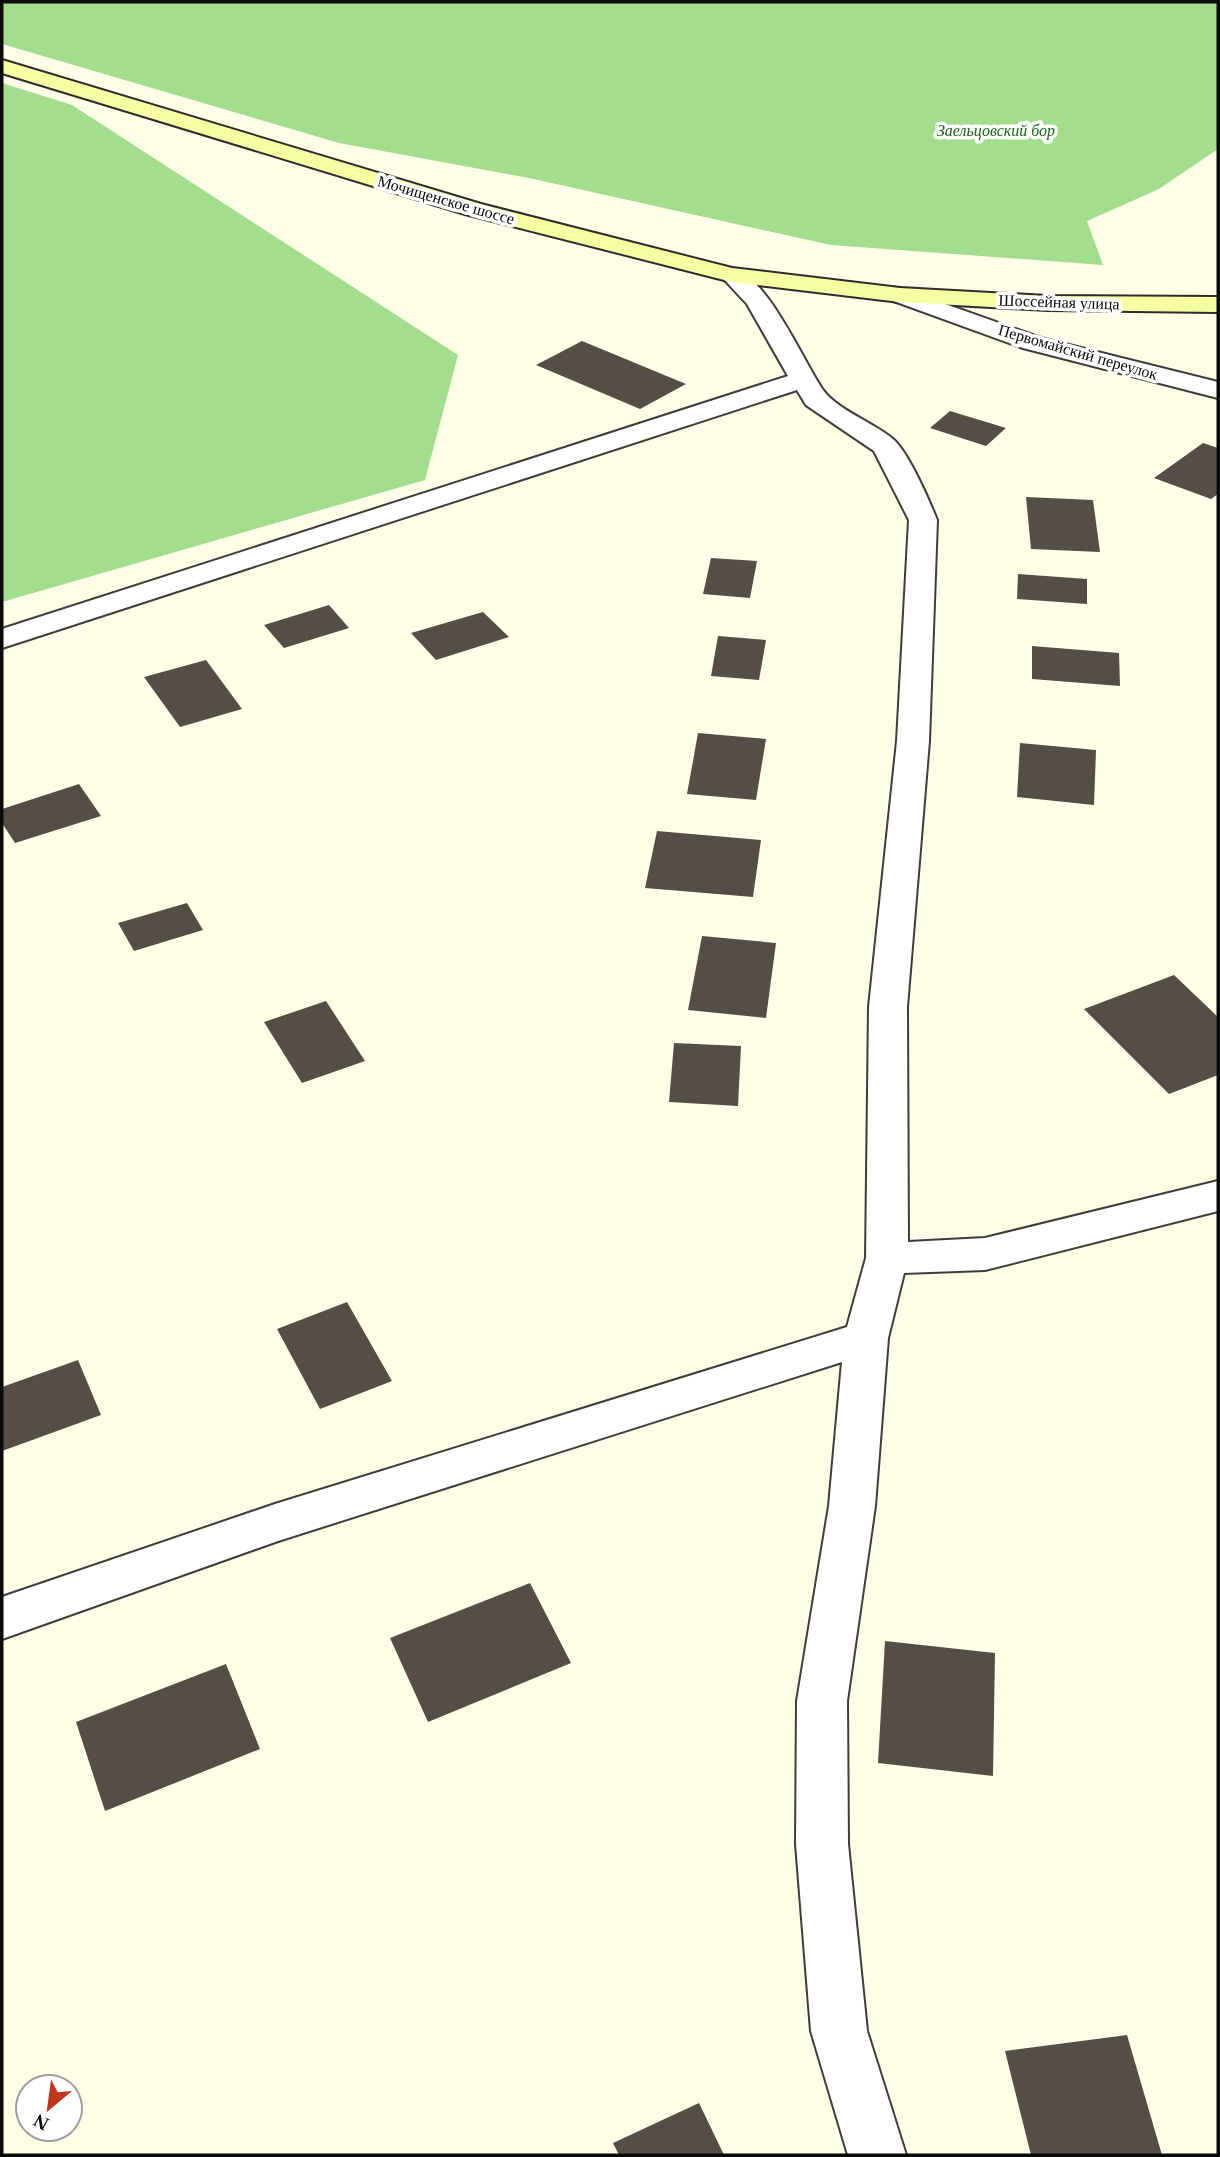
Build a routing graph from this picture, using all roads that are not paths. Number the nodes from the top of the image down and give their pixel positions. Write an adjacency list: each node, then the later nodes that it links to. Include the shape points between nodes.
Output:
1 (2, 66): 2 (street, Мочищенское шоссе, via 473,209)
2 (732, 275): 3 (street, Мочищенское шоссе); 5 (street, via 757,300)
3 (900, 295): 4 (street, Шоссейная улица); 6 (street, Первомайский переулок, via 1032,343)
4 (1218, 305)
5 (804, 379): 7 (street); 9 (street, via 815,399 885,446 923,520 913,741 888,1007)
6 (1218, 390)
7 (2, 639)
8 (1218, 1196): 9 (street, via 985,1254)
9 (887, 1258): 10 (street)
10 (866, 1338): 11 (street, via 275,1523); 12 (street, via 852,1506 822,1701 822,1844 839,2031)
11 (2, 1618)
12 (877, 2155)

